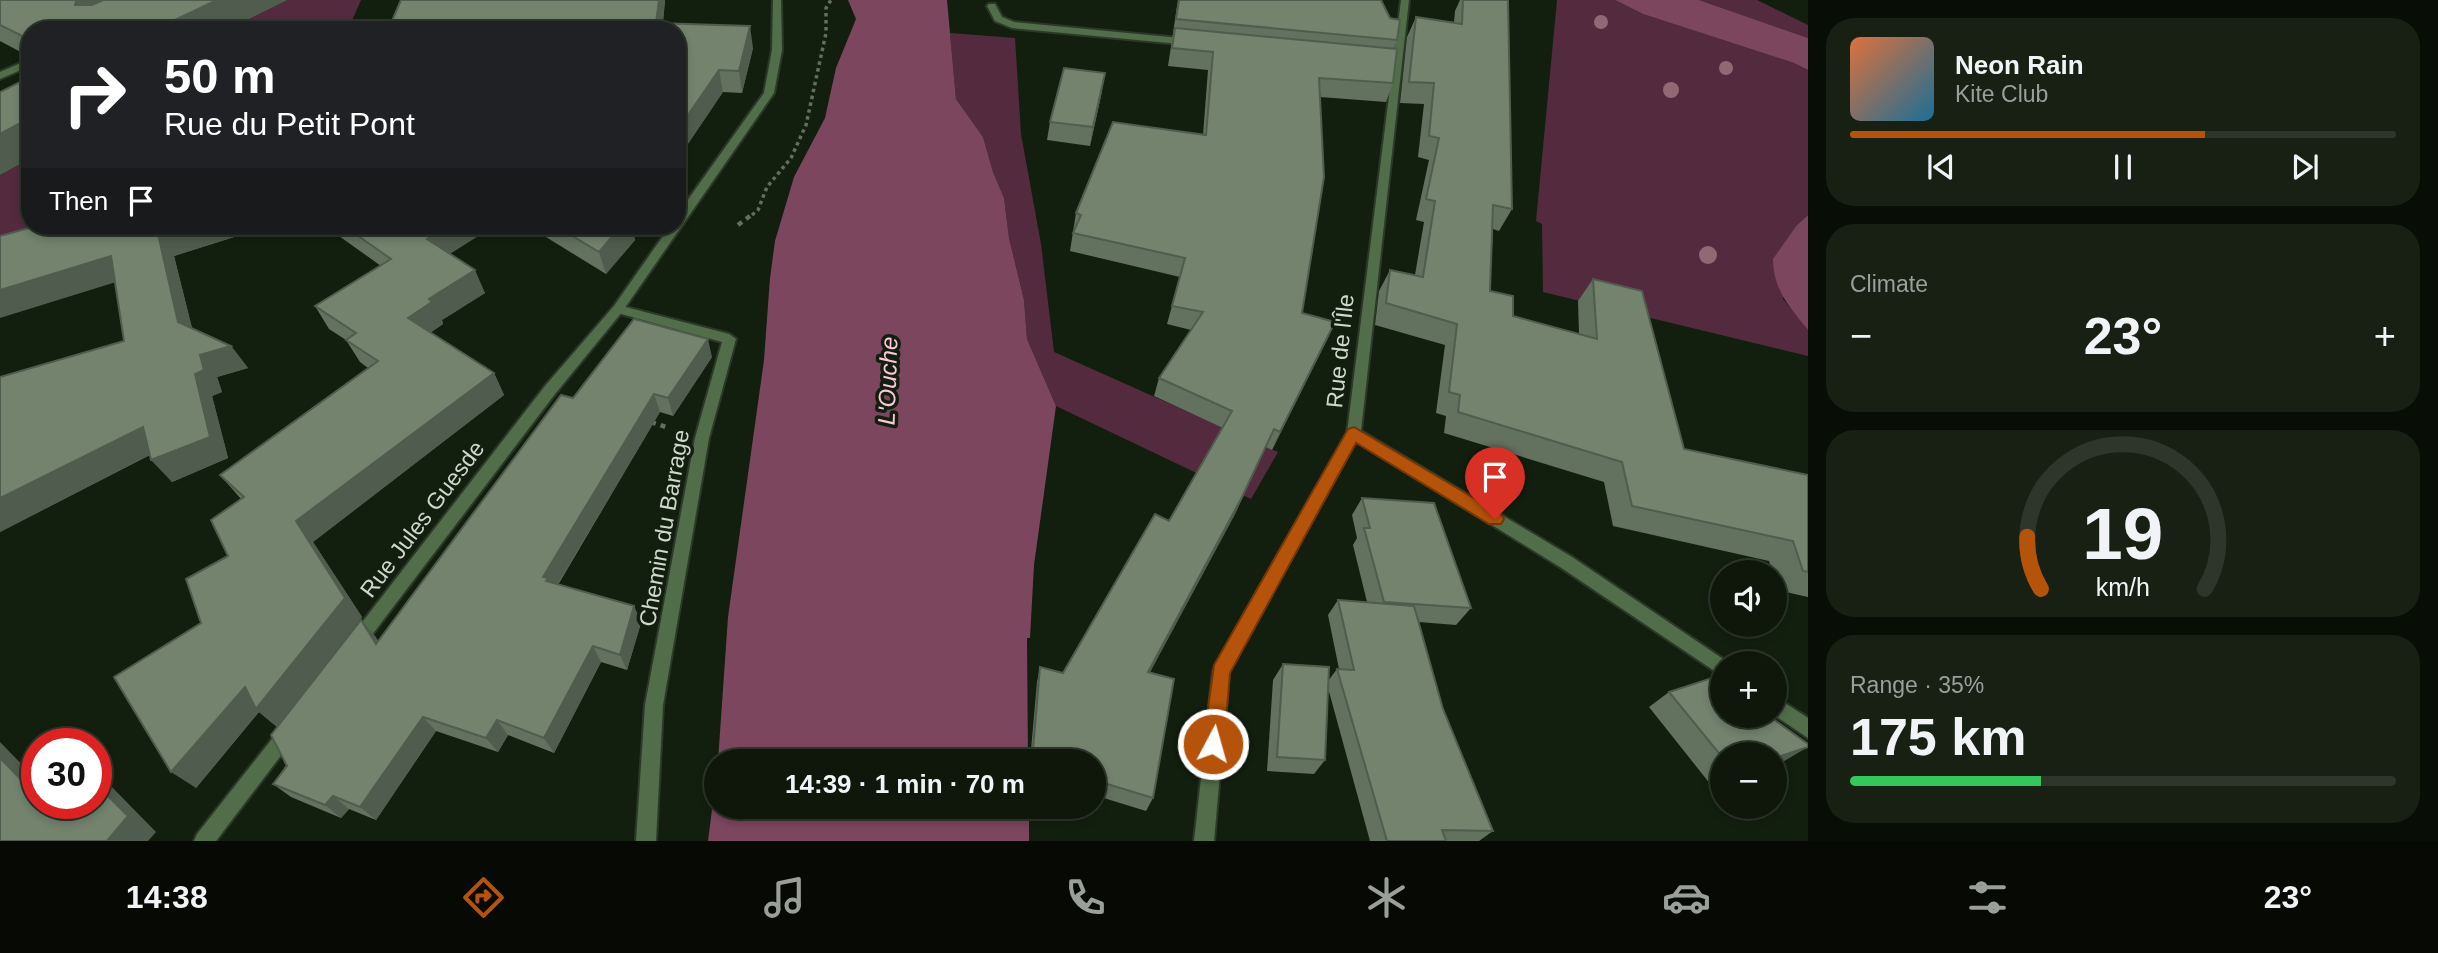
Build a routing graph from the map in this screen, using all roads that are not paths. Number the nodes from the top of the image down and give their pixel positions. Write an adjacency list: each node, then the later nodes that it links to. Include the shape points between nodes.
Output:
1 (777, 0): 7 (street, Rue Jules Guesde, via 777,50 769,93)
2 (1405, 0): 10 (street, Rue de l'Île, via 1389,61)
3 (992, 6): 4 (street, via 998,19 1012,25)
4 (1204, 44)
5 (21, 66): 6 (street)
6 (0, 76)
7 (686, 212)
8 (670, 235): 9 (street, Rue Jules Guesde)
9 (618, 309): 11 (street, Rue Jules Guesde, via 550,390); 17 (street, Chemin du Barrage, via 729,339 702,438 654,705)
10 (1354, 433): 12 (street, via 1566,562); 18 (street, Rue de l'Île, via 1220,671)
11 (348, 654)
12 (1710, 658)
13 (1787, 714): 15 (street)
14 (297, 720): 16 (street)
15 (1808, 729)
16 (204, 841)
17 (646, 841)
18 (1204, 841)

